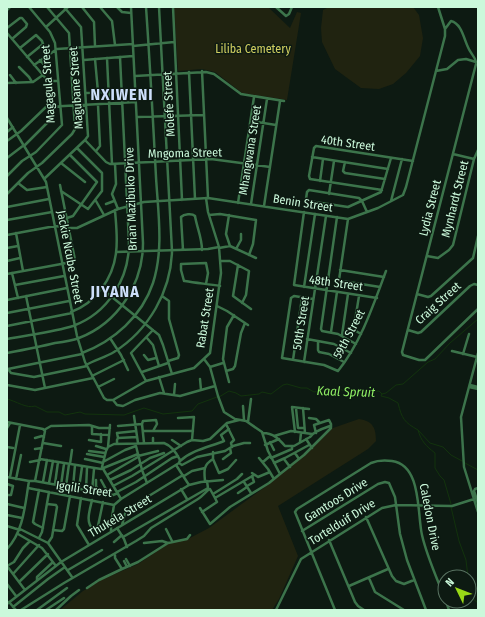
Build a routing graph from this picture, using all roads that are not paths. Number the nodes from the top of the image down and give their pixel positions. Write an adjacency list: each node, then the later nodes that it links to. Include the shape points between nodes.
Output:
1 (10, 7): 15 (street)
2 (29, 7): 18 (street, Magagula Street)
3 (47, 7): 17 (street)
4 (82, 7): 28 (street, via 94,22)
5 (100, 7): 26 (street, via 112,21)
6 (117, 7): 16 (street, via 122,12)
7 (130, 7): 16 (street, Brian Mazibuko Drive)
8 (146, 7): 25 (street)
9 (159, 7): 24 (street)
10 (172, 7): 23 (street, Molefe Street)
11 (276, 7): 12 (street, via 286,16)
12 (292, 7)
13 (438, 7): 20 (street, Benin Street)
14 (66, 8): 17 (street); 29 (street, Magubane Street, via 81,27)
15 (7, 10)
16 (131, 12): 27 (street, Brian Mazibuko Drive)
17 (57, 17): 18 (street); 31 (street, via 68,31)
18 (46, 27): 32 (street, Magagula Street, via 54,38)
19 (7, 28): 22 (street, via 20,18 27,24)
20 (445, 29): 40 (street, via 451,21 457,25); 44 (street, Benin Street)
21 (7, 33): 22 (street)
22 (12, 39): 30 (street)
23 (174, 42): 24 (street); 49 (street, Molefe Street)
24 (161, 43): 25 (street); 48 (street)
25 (149, 44): 27 (street); 53 (street)
26 (115, 45): 27 (street); 28 (street)
27 (133, 45): 33 (street, Brian Mazibuko Drive)
28 (96, 46): 29 (street)
29 (83, 47): 31 (street); 39 (street, Magubane Street)
30 (20, 48): 34 (street); 34 (street, via 38,35 43,44)
31 (70, 48): 32 (street); 72 (street)
32 (57, 49): 38 (street); 55 (street, Magagula Street)
33 (133, 56): 35 (street); 54 (street, Brian Mazibuko Drive)
34 (27, 57): 41 (street)
35 (120, 57): 36 (street); 67 (street)
36 (107, 58): 37 (street); 60 (street)
37 (95, 59): 39 (street); 59 (street)
38 (40, 60): 41 (street); 42 (street)
39 (84, 60): 61 (street, Magubane Street)
40 (475, 63): 44 (street, via 466,59 458,60 447,69); 47 (street, Lydia Street)
41 (34, 65): 52 (street)
42 (46, 66)
43 (19, 67): 56 (street)
44 (436, 71): 108 (street, Benin Street)
45 (189, 72): 46 (street); 49 (street); 74 (street)
46 (202, 72): 62 (street, via 214,74 242,94); 75 (street, Rabat Street)
47 (474, 72): 50 (street); 93 (street, Lydia Street)
48 (163, 74): 49 (street); 53 (street); 76 (street)
49 (176, 74): 77 (street, Molefe Street)
50 (478, 74)
51 (10, 75): 58 (street)
52 (43, 75): 55 (street, via 49,81); 56 (street)
53 (151, 75): 54 (street); 78 (street)
54 (134, 76): 66 (street, Brian Mazibuko Drive)
55 (58, 81): 71 (street, Magagula Street)
56 (32, 82): 58 (street)
57 (7, 83): 58 (street)
58 (16, 83)
59 (98, 92): 60 (street); 61 (street)
60 (109, 92): 69 (street)
61 (86, 93): 70 (street, Magubane Street)
62 (254, 97): 63 (street); 81 (street)
63 (267, 99): 64 (street); 82 (street, Mhangwana Street)
64 (280, 101): 65 (street); 83 (street)
65 (284, 101)
66 (136, 102): 67 (street); 80 (street, Brian Mazibuko Drive)
67 (122, 103): 69 (street); 112 (street)
68 (98, 104): 69 (street); 70 (street); 92 (street, via 100,146)
69 (110, 104): 113 (street)
70 (87, 105): 72 (street); 88 (street, Magubane Street, via 88,134)
71 (60, 106): 72 (street); 73 (street); 95 (street, Magagula Street, via 62,126)
72 (74, 106): 116 (street, via 74,131)
73 (48, 107): 86 (street); 89 (street, via 48,122)
74 (191, 115): 75 (street); 77 (street); 104 (street)
75 (204, 115): 99 (street, Rabat Street)
76 (166, 116): 77 (street); 78 (street); 106 (street)
77 (179, 116): 103 (street, Molefe Street)
78 (153, 117): 80 (street); 105 (street)
79 (7, 118): 84 (street, Jackie Ncube Street)
80 (137, 118): 109 (street, Brian Mazibuko Drive)
81 (251, 121): 82 (street); 114 (street)
82 (264, 123): 83 (street); 115 (street, Mhangwana Street)
83 (276, 125): 117 (street)
84 (13, 127): 85 (street); 86 (street, Jackie Ncube Street)
85 (7, 132)
86 (17, 133): 87 (street); 89 (street, Jackie Ncube Street)
87 (7, 140)
88 (85, 140): 90 (street, Magubane Street); 92 (street)
89 (24, 145): 95 (street, Jackie Ncube Street); 97 (street)
90 (77, 148): 94 (street, Magubane Street); 125 (street, via 101,171)
91 (478, 150): 102 (street, Mynhardt Street)
92 (96, 151): 113 (street, via 107,162)
93 (453, 154): 102 (street); 184 (street, Lydia Street)
94 (70, 155): 111 (street, Magubane Street); 124 (street)
95 (31, 156): 116 (street, Jackie Ncube Street); 119 (street)
96 (312, 157): 98 (street, 40th Street, via 316,146); 100 (street); 122 (street, 40th Street, via 309,178)
97 (7, 158)
98 (391, 158): 101 (street, 40th Street); 118 (street)
99 (206, 159): 104 (street, Mngoma Street); 114 (street, Mngoma Street); 134 (street, Rabat Street)
100 (323, 159): 107 (street); 122 (street)
101 (402, 159): 108 (street, 40th Street); 143 (street)
102 (474, 159): 184 (street, Mynhardt Street, via 452,246 440,257)
103 (181, 160): 104 (street, Mngoma Street); 106 (street, Mngoma Street); 138 (street, Molefe Street)
104 (193, 160): 136 (street)
105 (155, 161): 106 (street, Mngoma Street); 109 (street, Mngoma Street); 141 (street)
106 (168, 161): 137 (street)
107 (334, 161): 110 (street); 126 (street)
108 (413, 161): 143 (street, Benin Street, via 405,193)
109 (140, 162): 112 (street, Mngoma Street); 144 (street, Brian Mazibuko Drive)
110 (345, 162): 118 (street); 121 (street, via 345,173)
111 (61, 163): 120 (street, Magubane Street); 123 (street)
112 (125, 163): 113 (street, Mngoma Street); 149 (street)
113 (114, 164): 140 (street)
114 (244, 164): 115 (street, Mngoma Street); 145 (street)
115 (257, 166): 117 (street, Mngoma Street); 147 (street, Mhangwana Street)
116 (37, 167): 120 (street, Jackie Ncube Street); 127 (street)
117 (270, 167): 150 (street)
118 (388, 168): 121 (street)
119 (7, 176)
120 (44, 179): 129 (street, Jackie Ncube Street)
121 (385, 179): 130 (street)
122 (320, 181): 126 (street)
123 (85, 182)
124 (96, 182): 125 (street); 148 (street)
125 (103, 182): 139 (street, via 102,191)
126 (331, 182): 130 (street); 133 (street)
127 (18, 183): 129 (street, via 27,190); 132 (street)
128 (60, 185): 131 (street)
129 (47, 187): 135 (street, Jackie Ncube Street)
130 (382, 190): 142 (street, via 379,194)
131 (61, 191): 148 (street); 162 (street)
132 (7, 194)
133 (329, 194): 142 (street, via 358,198); 142 (street, via 308,190 306,199 346,207)
134 (207, 198): 136 (street, Benin Street); 145 (street, Benin Street); 158 (street, Rabat Street)
135 (49, 199): 151 (street); 153 (street, Jackie Ncube Street)
136 (195, 199): 138 (street, Benin Street)
137 (170, 200): 138 (street, Benin Street); 141 (street, Benin Street); 176 (street)
138 (182, 200)
139 (96, 201): 148 (street, via 88,209); 157 (street)
140 (114, 201): 146 (street); 152 (street)
141 (157, 201): 144 (street, Benin Street); 179 (street)
142 (362, 201): 155 (street)
143 (391, 201): 155 (street, Benin Street)
144 (141, 202): 149 (street, Benin Street); 182 (street, Brian Mazibuko Drive)
145 (238, 203): 147 (street, Benin Street)
146 (106, 204)
147 (251, 204): 150 (street, Benin Street)
148 (80, 205): 162 (street, via 73,216)
149 (127, 205): 152 (street, Benin Street); 181 (street)
150 (264, 206): 154 (street, Benin Street)
151 (7, 207)
152 (116, 209): 157 (street, Benin Street); 180 (street)
153 (52, 212): 164 (street); 165 (street, Jackie Ncube Street)
154 (304, 212): 156 (street, Benin Street); 204 (street, 48th Street, via 293,284)
155 (367, 212): 163 (street, Benin Street)
156 (315, 214): 160 (street, Benin Street); 204 (street)
157 (104, 215): 166 (street, Benin Street, via 77,228)
158 (209, 215): 159 (street); 174 (street, Rabat Street)
159 (229, 215): 172 (street, via 226,234); 183 (street, via 254,219 257,222)
160 (326, 216): 161 (street, Benin Street); 208 (street, 50th Street)
161 (337, 217): 163 (street, Benin Street); 209 (street)
162 (67, 218): 166 (street)
163 (348, 219): 193 (street)
164 (7, 220)
165 (55, 226): 166 (street, Benin Street); 167 (street, Benin Street); 191 (street, Jackie Ncube Street)
166 (70, 228): 191 (street, via 75,260)
167 (16, 233): 169 (street, Benin Street); 171 (street)
168 (241, 234): 175 (street)
169 (7, 235)
170 (478, 236): 187 (street)
171 (18, 246): 173 (street); 185 (street)
172 (230, 246): 174 (street); 175 (street)
173 (7, 248)
174 (219, 248): 178 (street); 190 (street, Rabat Street)
175 (236, 249): 183 (street)
176 (172, 250): 177 (street); 179 (street); 214 (street)
177 (182, 250): 178 (street); 178 (street, via 181,217 193,215)
178 (202, 250)
179 (159, 251): 182 (street); 231 (street, via 153,283)
180 (116, 252): 181 (street); 207 (street, via 111,273)
181 (129, 252): 182 (street); 216 (street, via 124,276)
182 (143, 252): 224 (street, Brian Mazibuko Drive, via 137,279)
183 (249, 255): 186 (street)
184 (427, 256): 212 (street, Lydia Street)
185 (20, 258): 189 (street); 194 (street)
186 (256, 258)
187 (473, 258): 188 (street); 212 (street, via 431,296)
188 (478, 260)
189 (7, 261)
190 (220, 261): 192 (street); 203 (street, Rabat Street)
191 (62, 264): 194 (street); 198 (street, Jackie Ncube Street)
192 (238, 265): 223 (street, via 233,295); 223 (street, via 249,272)
193 (340, 270): 199 (street); 205 (street, via 341,281)
194 (23, 271): 196 (street)
195 (386, 272): 199 (street, 59th Street)
196 (12, 273): 197 (street); 201 (street)
197 (7, 274)
198 (64, 276): 201 (street); 206 (street, Jackie Ncube Street)
199 (384, 277): 205 (street, 59th Street)
200 (206, 284): 200 (street, via 183,280 180,264 206,263); 203 (street)
201 (15, 285): 217 (street)
202 (478, 285): 240 (street, Craig Street, via 470,286 421,332)
203 (220, 286): 225 (street, Rabat Street)
204 (304, 287): 208 (street, 48th Street)
205 (380, 287): 219 (street, 59th Street)
206 (67, 288): 213 (street); 222 (street, Jackie Ncube Street)
207 (102, 289): 216 (street); 229 (street, via 89,302)
208 (315, 289): 209 (street, 48th Street); 220 (street, 50th Street)
209 (326, 290): 210 (street, 48th Street); 241 (street, via 320,329)
210 (337, 292): 211 (street, 48th Street); 241 (street)
211 (348, 294): 215 (street, 48th Street); 245 (street)
212 (417, 294): 240 (street, Lydia Street)
213 (26, 296): 217 (street); 226 (street)
214 (162, 296): 235 (street); 267 (street, via 169,301 170,321 179,355)
215 (359, 296): 219 (street, 48th Street); 243 (street, via 354,328)
216 (112, 297): 224 (street); 236 (street, via 97,312)
217 (18, 298): 221 (street)
218 (302, 298): 220 (street); 266 (street); 266 (street, 59th Street, via 291,298 282,358)
219 (377, 298): 243 (street, 59th Street)
220 (313, 299): 250 (street, 50th Street)
221 (7, 300)
222 (69, 301): 226 (street); 229 (street, Jackie Ncube Street)
223 (242, 303): 227 (street)
224 (123, 306): 231 (street); 249 (street, Brian Mazibuko Drive, via 103,324)
225 (217, 306): 232 (street); 264 (street, Rabat Street, via 210,352)
226 (29, 309): 230 (street); 233 (street)
227 (251, 309)
228 (478, 309): 240 (street, Lydia Street, via 425,360 404,356 402,353)
229 (71, 312): 233 (street); 236 (street, Jackie Ncube Street)
230 (7, 313)
231 (135, 315): 235 (street); 246 (street)
232 (234, 315): 234 (street); 271 (street, via 227,327)
233 (31, 321): 238 (street); 242 (street)
234 (245, 323): 237 (street); 278 (street, via 240,333 235,366 232,370)
235 (145, 324): 239 (street); 254 (street)
236 (74, 325): 242 (street); 249 (street, Jackie Ncube Street)
237 (248, 325)
238 (7, 326)
239 (153, 330): 247 (street); 267 (street, via 162,339)
240 (408, 330)
241 (331, 332): 245 (street)
242 (34, 334): 248 (street); 253 (street)
243 (361, 334): 252 (street, 59th Street)
244 (470, 334): 260 (street)
245 (342, 336): 252 (street)
246 (110, 338): 254 (street); 257 (street)
247 (147, 338): 263 (street, via 152,344); 279 (street, via 131,353)
248 (7, 339)
249 (77, 339): 253 (street, Brian Mazibuko Drive); 257 (street, Jackie Ncube Street)
250 (307, 339): 251 (street); 268 (street, 50th Street)
251 (318, 341): 258 (street, via 334,344); 269 (street, via 319,352)
252 (356, 344): 258 (street, 59th Street)
253 (36, 347): 256 (street, Brian Mazibuko Drive); 270 (street)
254 (117, 349): 265 (street); 273 (street)
255 (452, 351): 260 (street)
256 (7, 353)
257 (82, 353): 270 (street); 273 (street, Jackie Ncube Street)
258 (350, 353): 269 (street, 59th Street)
259 (478, 353): 262 (street)
260 (464, 354): 262 (street)
261 (144, 355): 263 (street, via 148,360)
262 (477, 357): 272 (street)
263 (156, 358): 274 (street)
264 (204, 359): 275 (street); 280 (street, Rabat Street, via 194,368)
265 (124, 360): 277 (street); 282 (street)
266 (293, 360): 268 (street, 59th Street)
267 (168, 362): 274 (street); 280 (street)
268 (304, 362): 269 (street, 59th Street, via 326,365 338,372)
269 (344, 362)
270 (39, 363): 276 (street); 281 (street)
271 (223, 363): 275 (street); 278 (street)
272 (476, 364): 291 (street)
273 (87, 365): 281 (street); 282 (street, Jackie Ncube Street)
274 (158, 366): 279 (street)
275 (210, 367): 290 (street)
276 (8, 369): 281 (street, via 10,373 27,377)
277 (128, 370)
278 (226, 371): 287 (street)
279 (142, 372): 286 (street)
280 (172, 374): 283 (street, Rabat Street)
281 (42, 376): 293 (street)
282 (93, 377): 292 (street, Jackie Ncube Street); 293 (street)
283 (159, 377): 286 (street, Rabat Street); 296 (street)
284 (114, 378): 292 (street)
285 (200, 379): 295 (street)
286 (146, 381): 299 (street, Rabat Street)
287 (229, 382)
288 (174, 384): 297 (street)
289 (7, 385): 293 (street, via 33,390)
290 (215, 386): 295 (street); 308 (street, via 224,412)
291 (469, 386): 294 (street); 456 (street, via 461,414 464,468)
292 (98, 387): 300 (street, Jackie Ncube Street, via 104,398)
293 (45, 388)
294 (478, 388)
295 (202, 390): 297 (street)
296 (164, 393): 297 (street); 299 (street, via 122,406)
297 (174, 395)
298 (251, 399): 301 (street)
299 (113, 400): 300 (street, Rabat Street)
300 (109, 401)
301 (249, 408): 309 (street, via 243,407); 310 (street)
302 (296, 408): 303 (street); 321 (street, via 298,428); 329 (street, via 292,408)
303 (303, 408): 304 (street); 321 (street)
304 (309, 409)
305 (134, 416): 313 (street)
306 (178, 418): 326 (street, via 193,417)
307 (309, 418): 312 (street, via 315,418)
308 (239, 420): 309 (street); 315 (street)
309 (244, 420): 310 (street)
310 (248, 422): 331 (street)
311 (8, 423): 316 (street); 320 (street)
312 (320, 423): 319 (street, via 329,420); 334 (street, via 313,425)
313 (135, 424): 314 (street); 318 (street); 328 (street)
314 (142, 424): 324 (street); 325 (street, via 143,420 157,420)
315 (226, 424): 322 (street); 347 (street, via 210,439)
316 (20, 425): 323 (street); 416 (street)
317 (92, 426): 323 (street, via 51,426); 330 (street, via 110,426); 335 (street, via 92,434)
318 (118, 426)
319 (331, 427): 334 (street); 367 (street, via 331,430)
320 (7, 428)
321 (304, 428): 333 (street)
322 (229, 429): 362 (street, via 234,440); 397 (street, via 221,435 224,441 196,451)
323 (44, 430): 338 (street)
324 (143, 431): 325 (street); 353 (street)
325 (153, 431): 326 (street)
326 (193, 431): 347 (street)
327 (114, 432): 330 (street)
328 (136, 432): 339 (street); 341 (street, via 118,432)
329 (295, 432): 332 (street); 337 (street)
330 (110, 433): 335 (street); 366 (street)
331 (262, 433): 337 (street); 356 (street)
332 (301, 433): 333 (street); 350 (street)
333 (305, 433): 336 (street)
334 (316, 433): 336 (street)
335 (101, 434): 345 (street, via 101,442)
336 (312, 434): 344 (street)
337 (274, 436): 343 (street)
338 (44, 437): 340 (street); 351 (street)
339 (137, 437): 341 (street); 352 (street)
340 (35, 438)
341 (118, 438): 355 (street)
342 (153, 438): 348 (street)
343 (279, 439): 349 (street); 363 (street, via 285,446)
344 (306, 439): 350 (street); 357 (street)
345 (89, 440)
346 (172, 440): 360 (street)
347 (192, 440): 360 (street)
348 (153, 442): 353 (street); 370 (street, via 166,443)
349 (270, 442): 356 (street); 371 (street)
350 (300, 442): 363 (street)
351 (43, 443): 358 (street); 365 (street)
352 (138, 443): 353 (street); 355 (street)
353 (144, 443)
354 (250, 443): 362 (street)
355 (117, 444): 366 (street)
356 (265, 445): 381 (street)
357 (309, 445): 367 (street); 376 (street)
358 (61, 446)
359 (96, 446): 366 (street)
360 (181, 446): 370 (street)
361 (7, 447): 364 (street)
362 (231, 447): 373 (street); 385 (street, via 231,453)
363 (292, 447): 381 (street)
364 (13, 448)
365 (42, 448): 368 (street); 387 (street)
366 (107, 448): 374 (street)
367 (312, 448): 390 (street)
368 (34, 449)
369 (72, 450): 400 (street)
370 (174, 450): 379 (street); 408 (street)
371 (274, 450)
372 (158, 451): 378 (street)
373 (214, 452): 384 (street); 397 (street, via 182,464)
374 (105, 453): 380 (street); 380 (street, via 88,452)
375 (164, 453): 396 (street)
376 (295, 453): 386 (street); 390 (street)
377 (21, 455): 417 (street)
378 (138, 456): 394 (street, via 135,446); 396 (street); 407 (street, via 128,457); 412 (street)
379 (178, 456): 397 (street); 414 (street)
380 (104, 457): 394 (street)
381 (271, 457): 395 (street); 398 (street)
382 (259, 458): 395 (street)
383 (85, 459): 394 (street)
384 (213, 459): 389 (street, via 219,473 229,468); 405 (street)
385 (223, 459)
386 (284, 459): 398 (street); 403 (street)
387 (40, 460): 388 (street); 392 (street); 424 (street)
388 (47, 460): 391 (street); 426 (street)
389 (236, 460)
390 (299, 460): 403 (street)
391 (53, 461): 393 (street); 428 (street)
392 (30, 462)
393 (58, 462): 399 (street); 431 (street)
394 (103, 462): 407 (street)
395 (262, 462): 409 (street)
396 (140, 463): 408 (street); 421 (street)
397 (178, 463): 415 (street); 429 (street, Igqili Street)
398 (274, 463): 411 (street)
399 (64, 464): 400 (street); 433 (street)
400 (70, 464): 401 (street); 434 (street)
401 (75, 465): 402 (street); 436 (street)
402 (82, 467): 404 (street); 439 (street)
403 (290, 467): 411 (street)
404 (87, 468): 406 (street); 441 (street)
405 (205, 468): 415 (street); 425 (street)
406 (94, 469): 407 (street); 444 (street)
407 (103, 469): 412 (street)
408 (142, 470): 414 (street); 435 (street)
409 (270, 472): 413 (street, via 258,477); 418 (street)
410 (242, 474): 451 (street)
411 (280, 474): 418 (street)
412 (107, 475): 421 (street)
413 (252, 475): 427 (street); 437 (street, via 254,482)
414 (144, 476): 429 (street); 447 (street)
415 (183, 476): 432 (street); 476 (street, via 126,510)
416 (8, 477): 417 (street)
417 (16, 478): 423 (street)
418 (274, 478): 449 (street)
419 (96, 480): 446 (street)
420 (101, 480): 450 (street)
421 (110, 480): 435 (street)
422 (223, 480): 425 (street)
423 (29, 481): 424 (street); 438 (street)
424 (35, 481): 426 (street)
425 (206, 481): 432 (street); 458 (street, via 208,488)
426 (43, 482): 428 (street)
427 (244, 482): 437 (street); 455 (street)
428 (48, 483): 431 (street)
429 (147, 483): 457 (street, Igqili Street)
430 (7, 484): 452 (street, via 13,485 11,495)
431 (55, 484): 433 (street)
432 (189, 484): 442 (street, Thukela Street)
433 (61, 485): 434 (street)
434 (66, 486): 436 (street)
435 (113, 486): 447 (street)
436 (73, 487): 439 (street)
437 (247, 487): 448 (street); 449 (street)
438 (28, 488): 443 (street, Igqili Street); 467 (street)
439 (79, 488): 441 (street)
440 (478, 488): 456 (street, via 474,490)
441 (86, 489): 444 (street)
442 (181, 489): 458 (street); 476 (street, Thukela Street)
443 (39, 490): 445 (street, Igqili Street); 478 (street, via 33,521)
444 (92, 491): 446 (street)
445 (49, 492): 453 (street, Igqili Street); 463 (street)
446 (99, 492): 450 (street)
447 (118, 493): 450 (street); 457 (street)
448 (238, 493)
449 (251, 493): 470 (street, via 210,524)
450 (108, 494)
451 (213, 494): 455 (street); 472 (street, via 210,489 208,490)
452 (7, 495)
453 (70, 496): 454 (street, Igqili Street); 482 (street, via 64,529)
454 (81, 498): 459 (street, Igqili Street); 496 (street, via 77,525)
455 (215, 498): 470 (street, via 217,503)
456 (475, 498): 461 (street); 466 (street, Tortelduif Drive, via 452,506); 471 (street)
457 (121, 499): 464 (street, Igqili Street)
458 (188, 499): 469 (street)
459 (92, 500): 460 (street, Igqili Street); 460 (street, via 89,522 94,529 98,526)
460 (103, 502): 464 (street, Igqili Street)
461 (478, 503)
462 (7, 504): 467 (street)
463 (47, 504): 478 (street); 482 (street, via 57,507)
464 (114, 505): 484 (street)
465 (396, 505): 466 (street, Tortelduif Drive); 474 (street, Tortelduif Drive, via 384,507); 483 (street, Gamtoos Drive, via 390,485 387,482 380,483); 519 (street, Gamtoos Drive, via 402,540)
466 (418, 506): 483 (street, Caledon Drive, via 415,481 408,470 396,462 380,460 296,511); 517 (street, Caledon Drive, via 424,540)
467 (24, 508): 475 (street)
468 (200, 508): 470 (street)
469 (174, 509): 472 (street); 486 (street)
470 (202, 512)
471 (478, 512)
472 (176, 514): 498 (street, via 151,528)
473 (7, 515): 475 (street)
474 (366, 517): 489 (street, Tortelduif Drive); 512 (street)
475 (22, 518): 480 (street)
476 (122, 525): 479 (street, Thukela Street)
477 (7, 526): 480 (street)
478 (43, 528): 488 (street)
479 (117, 528): 484 (street, Thukela Street); 486 (street)
480 (20, 529): 485 (street); 488 (street)
481 (166, 529): 491 (street)
482 (54, 530): 493 (street)
483 (302, 531): 501 (street)
484 (111, 532): 496 (street, Thukela Street)
485 (18, 534): 490 (street); 499 (street)
486 (123, 536): 492 (street); 498 (street)
487 (190, 536): 491 (street, via 187,539)
488 (39, 538): 493 (street)
489 (329, 540): 501 (street, Tortelduif Drive); 522 (street)
490 (30, 541): 497 (street); 507 (street, via 22,548 14,562)
491 (172, 541): 495 (street)
492 (114, 542)
493 (48, 543): 506 (street)
494 (144, 543): 495 (street)
495 (168, 543): 510 (street)
496 (89, 545): 506 (street, Thukela Street)
497 (39, 546): 502 (street); 514 (street)
498 (127, 547): 503 (street)
499 (7, 549)
500 (102, 550): 513 (street)
501 (311, 552): 539 (street, Tortelduif Drive, via 300,560); 540 (street)
502 (48, 554): 505 (street); 520 (street)
503 (115, 554): 511 (street); 515 (street)
504 (125, 560): 510 (street)
505 (53, 562): 508 (street); 518 (street)
506 (61, 562): 508 (street, Thukela Street); 509 (street)
507 (7, 566): 514 (street)
508 (56, 566): 518 (street, Thukela Street)
509 (65, 567): 513 (street); 532 (street)
510 (129, 567): 511 (street)
511 (122, 569): 524 (street)
512 (388, 569): 516 (street); 519 (street, via 393,578 401,583)
513 (68, 570): 515 (street)
514 (13, 574): 520 (street)
515 (72, 578): 535 (street)
516 (369, 578): 522 (street); 542 (street, via 376,592)
517 (437, 579)
518 (37, 580): 525 (street)
519 (414, 580): 543 (street, Gamtoos Drive)
520 (19, 582): 525 (street)
521 (7, 584): 527 (street)
522 (348, 586): 541 (street, via 357,605)
523 (67, 588): 528 (street)
524 (86, 588)
525 (25, 590): 527 (street)
526 (79, 590): 533 (street)
527 (16, 596): 530 (street)
528 (53, 598): 531 (street); 536 (street)
529 (64, 598): 531 (street)
530 (8, 603): 532 (street)
531 (56, 603): 533 (street); 537 (street)
532 (13, 607): 534 (street)
533 (59, 607): 538 (street)
534 (16, 610)
535 (21, 610)
536 (36, 610)
537 (46, 610)
538 (56, 610)
539 (276, 610)
540 (335, 610)
541 (364, 610)
542 (404, 610)
543 (426, 610)

